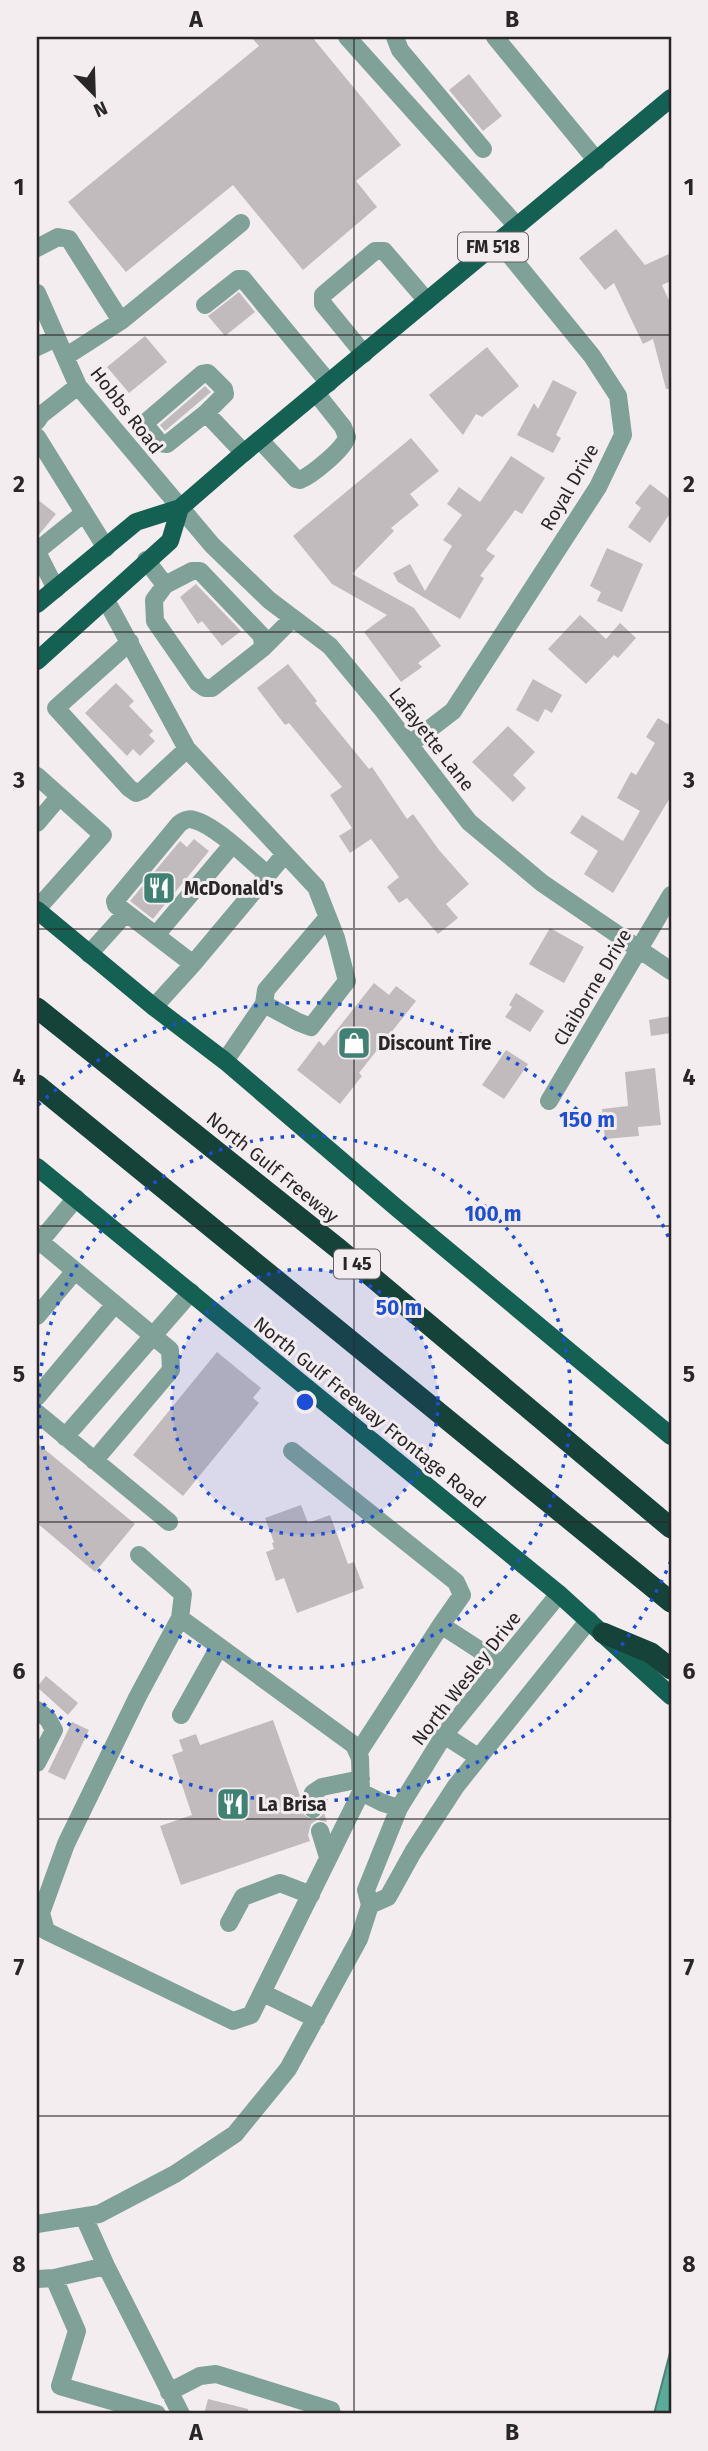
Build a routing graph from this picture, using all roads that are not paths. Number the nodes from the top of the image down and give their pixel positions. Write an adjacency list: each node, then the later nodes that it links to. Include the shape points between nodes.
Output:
1 (347, 37): 8 (street)
2 (395, 37): 5 (street, via 400,50)
3 (495, 37): 6 (street)
4 (671, 98): 6 (main road, FM 518)
5 (483, 149)
6 (597, 160): 8 (main road, FM 518)
7 (241, 223): 14 (street)
8 (517, 226): 9 (main road, FM 518)
9 (499, 242): 12 (main road, FM 518); 44 (street, Royal Drive, via 592,356 618,396 623,435 598,486 453,711)
10 (37, 248): 14 (street, via 58,237 69,239)
11 (37, 293): 15 (street, Hobbs Road)
12 (427, 301): 17 (main road, FM 518); 17 (street, via 384,251 375,251 323,295 323,304)
13 (205, 305): 20 (street, via 243,279)
14 (121, 321): 18 (street)
15 (56, 338): 16 (street); 18 (street, Hobbs Road)
16 (37, 347)
17 (364, 354): 20 (main road, FM 518)
18 (65, 357): 19 (street, Hobbs Road)
19 (78, 386): 22 (street); 26 (street, Hobbs Road)
20 (323, 388): 25 (main road, FM 518); 25 (street, via 347,437 344,445 310,474 296,479)
21 (206, 413): 23 (street, via 167,444); 23 (street, via 225,394 208,373 146,422); 27 (street)
22 (37, 421)
23 (153, 436): 26 (street)
24 (37, 437): 29 (street)
25 (260, 440): 27 (main road, FM 518)
26 (133, 453): 28 (street, Hobbs Road)
27 (243, 453): 28 (main road, FM 518)
28 (180, 508): 30 (main road, FM 518, via 136,522); 32 (main road, via 170,541); 33 (street, Lafayette Lane)
29 (85, 513): 30 (street); 31 (street)
30 (106, 548): 36 (main road, FM 518)
31 (37, 552): 36 (street)
32 (146, 560): 35 (street); 38 (main road)
33 (240, 572): 37 (street); 40 (street, Lafayette Lane)
34 (37, 574): 36 (street)
35 (165, 585): 37 (street, via 200,571); 42 (street, via 154,600 155,621 205,688 212,688)
36 (56, 589): 39 (main road, FM 518)
37 (222, 593): 42 (street, via 262,636)
38 (106, 600): 41 (street); 43 (main road)
39 (37, 604)
40 (293, 618): 42 (street); 44 (street, Lafayette Lane, via 330,646)
41 (130, 642): 45 (street); 45 (street, via 56,708 136,793)
42 (262, 648)
43 (37, 662)
44 (410, 744): 57 (street, Lafayette Lane, via 469,822 542,883)
45 (187, 749): 50 (street)
46 (37, 776): 47 (street)
47 (59, 797): 48 (street); 53 (street, via 103,835)
48 (37, 823)
49 (232, 845): 51 (street); 54 (street, via 210,827 184,820 116,901); 56 (street)
50 (285, 854): 51 (street); 55 (street, via 316,887)
51 (268, 875): 59 (street)
52 (671, 895): 57 (street, Claiborne Drive)
53 (37, 910): 58 (main road)
54 (126, 913): 56 (street); 58 (street)
55 (328, 917): 61 (street, via 267,990); 61 (street, via 347,981 311,1027)
56 (156, 935): 59 (street)
57 (639, 949): 60 (street, Lafayette Lane); 66 (street, Claiborne Drive)
58 (89, 954): 62 (main road)
59 (193, 964): 62 (street)
60 (671, 971)
61 (264, 1004): 64 (street)
62 (154, 1007): 64 (main road)
63 (37, 1008): 82 (highway, North Gulf Freeway / I 45, via 340,1250)
64 (225, 1061): 77 (main road)
65 (37, 1085): 85 (highway)
66 (549, 1101)
67 (37, 1167): 68 (main road, North Gulf Freeway Frontage Road)
68 (76, 1198): 69 (street); 71 (main road, North Gulf Freeway Frontage Road)
69 (38, 1242): 70 (street)
70 (75, 1271): 72 (street); 73 (street)
71 (191, 1292): 74 (street); 84 (main road, North Gulf Freeway Frontage Road)
72 (115, 1304): 74 (street); 75 (street)
73 (37, 1317)
74 (154, 1336): 78 (street); 80 (street, via 170,1350 171,1370)
75 (37, 1397)
76 (37, 1413): 78 (street)
77 (671, 1436)
78 (65, 1437): 80 (street)
79 (292, 1451): 87 (street, via 456,1582 462,1595)
80 (94, 1461): 81 (street)
81 (169, 1522)
82 (671, 1528)
83 (139, 1555): 86 (street, via 183,1594)
84 (559, 1594): 88 (main road, North Gulf Freeway Frontage Road); 90 (street, North Wesley Drive)
85 (671, 1602)
86 (180, 1618): 89 (street); 107 (street, via 66,1844 41,1913 47,1931 233,2021 251,2015)
87 (441, 1625): 90 (street); 96 (street)
88 (596, 1626): 91 (highway, via 651,1653); 92 (main road, North Gulf Freeway Frontage Road); 97 (street)
89 (219, 1647): 94 (street); 96 (street, via 354,1745)
90 (501, 1664): 95 (street, North Wesley Drive)
91 (671, 1670)
92 (671, 1696)
93 (37, 1710): 98 (street, via 54,1730)
94 (181, 1715)
95 (444, 1735): 97 (street); 100 (street, North Wesley Drive)
96 (358, 1753): 99 (street)
97 (478, 1757): 105 (street, via 388,1897)
98 (37, 1763)
99 (360, 1785): 100 (street, via 383,1804); 101 (street, via 322,1787 313,1793); 103 (street)
100 (399, 1808): 105 (street, North Wesley Drive, via 366,1889)
101 (313, 1809)
102 (320, 1830): 103 (street)
103 (328, 1857): 104 (street)
104 (311, 1895): 106 (street, via 280,1883 243,1897); 107 (street)
105 (370, 1905): 108 (street, North Wesley Drive, via 359,1939)
106 (229, 1923)
107 (263, 1993): 108 (street)
108 (316, 2019): 109 (street, North Wesley Drive, via 288,2069 235,2134 175,2174 99,2214)
109 (84, 2217): 110 (street, North Wesley Drive); 111 (street)
110 (37, 2224)
111 (106, 2266): 112 (street); 113 (street)
112 (45, 2279): 114 (street, via 77,2331 60,2386)
113 (169, 2392): 115 (street); 116 (street, via 200,2376 216,2374)
114 (157, 2414)
115 (181, 2414)
116 (332, 2414)

